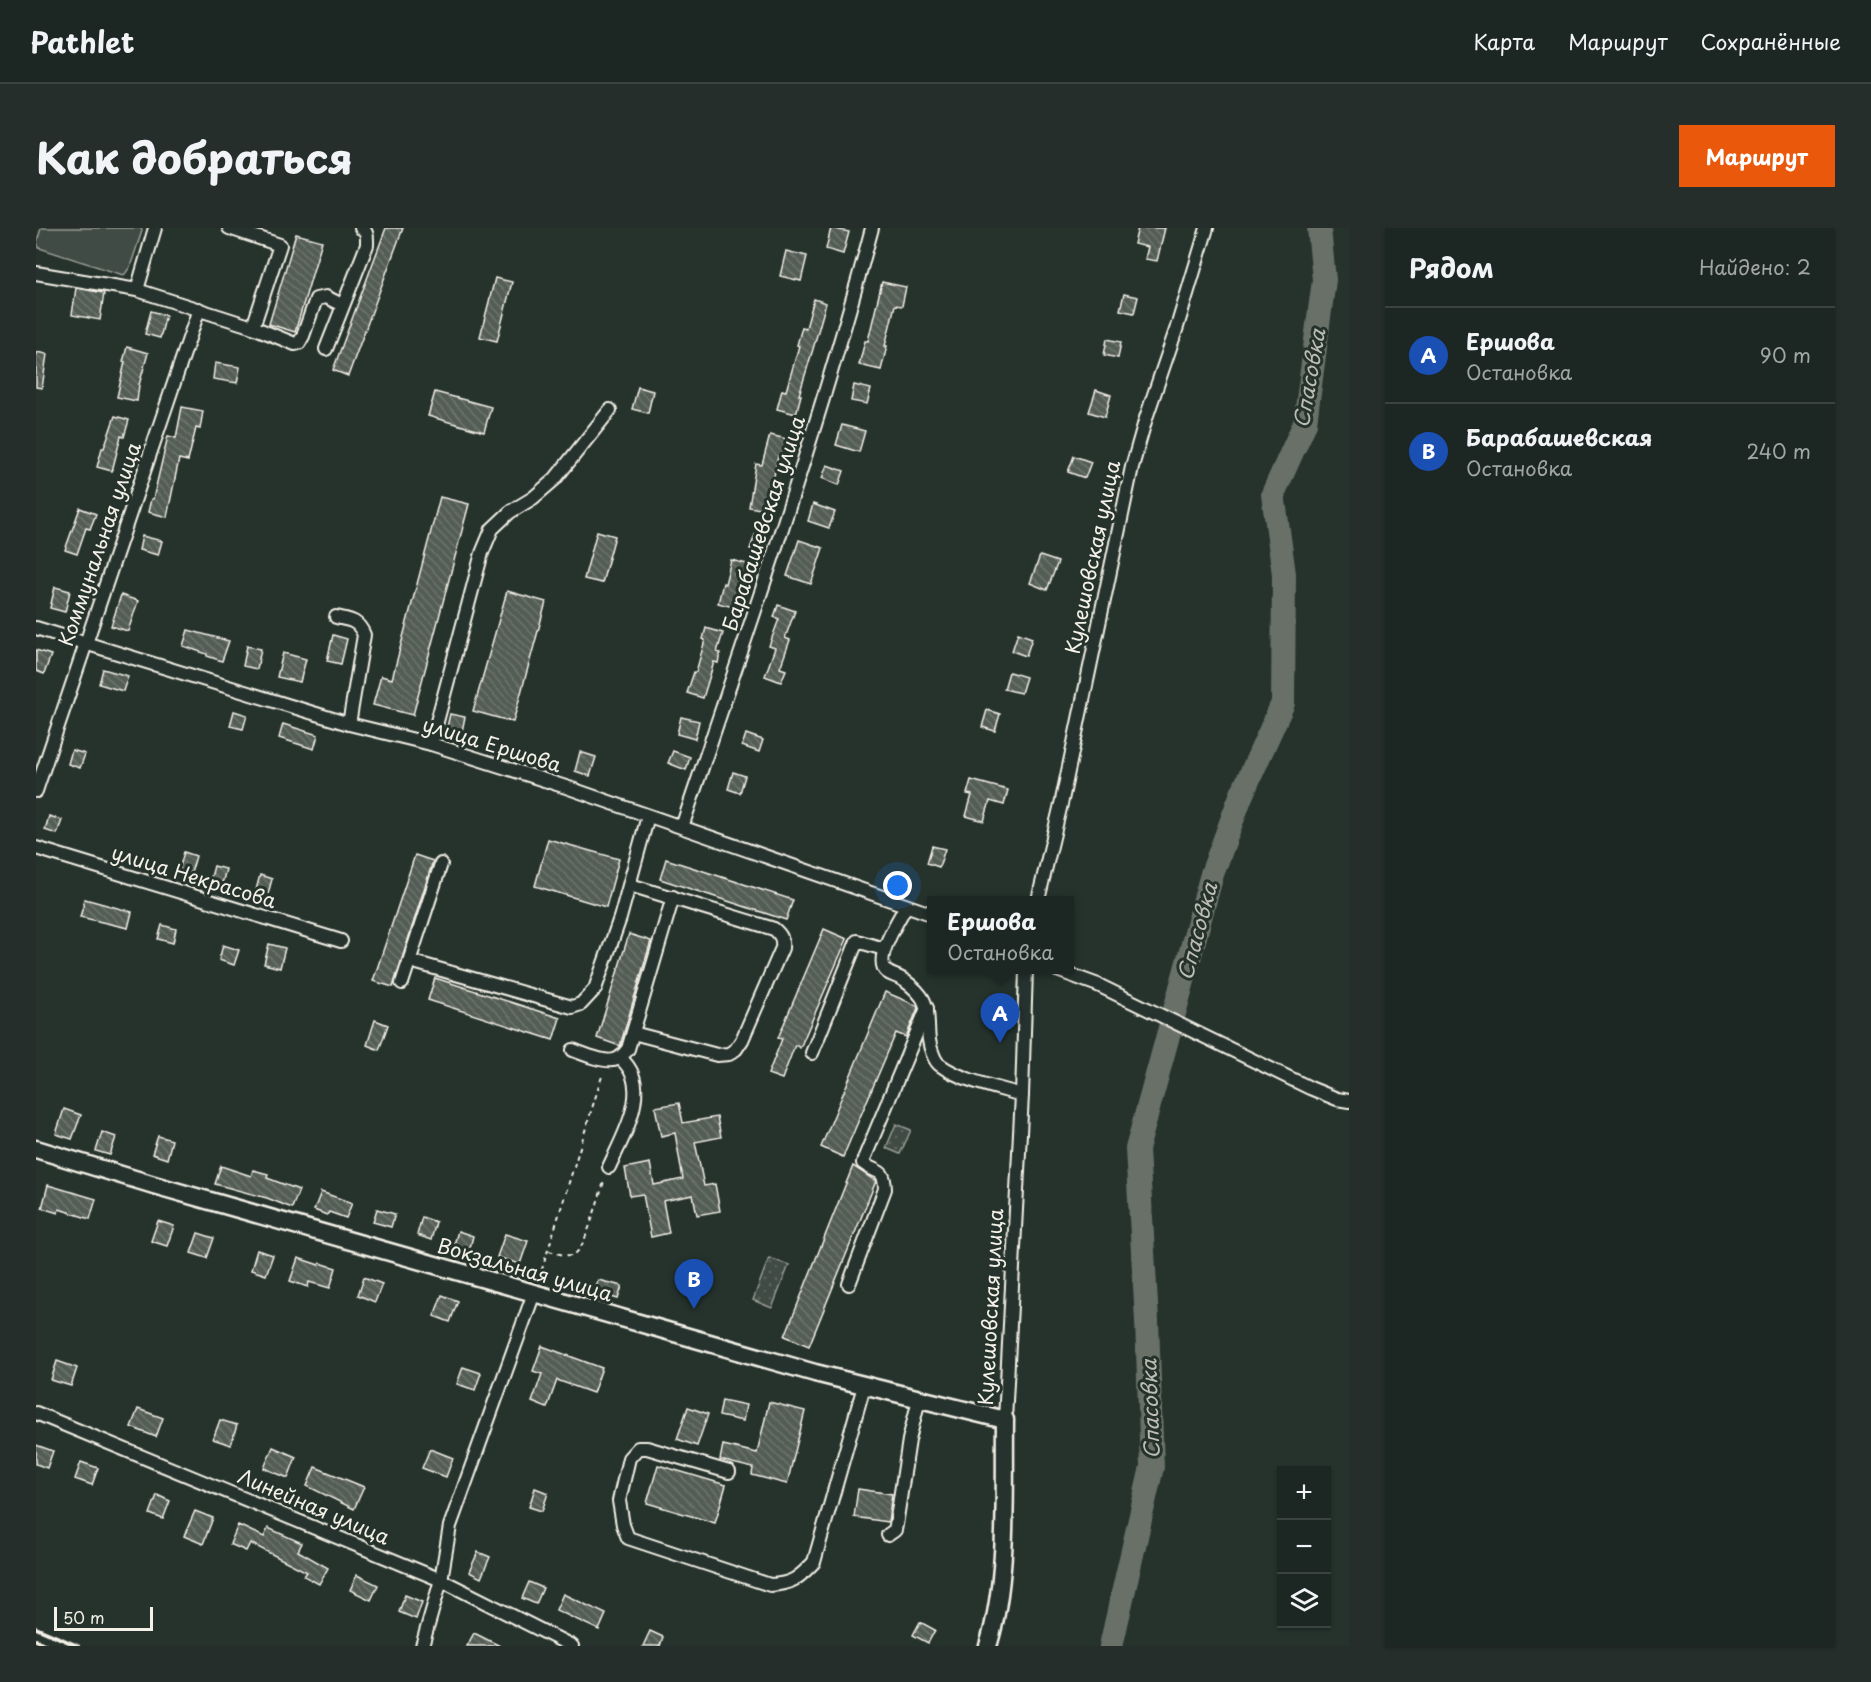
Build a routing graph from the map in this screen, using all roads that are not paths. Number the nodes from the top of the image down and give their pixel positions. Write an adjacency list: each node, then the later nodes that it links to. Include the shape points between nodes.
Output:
1 (156, 228): 7 (street)
2 (229, 228): 10 (street, via 280,244)
3 (361, 228): 8 (street, via 368,236 367,245)
4 (872, 228): 20 (street, Барабашевская улица, via 793,496)
5 (1207, 228): 24 (street, Кулешовская улица, via 1132,467)
6 (36, 273): 7 (street)
7 (137, 290): 9 (street)
8 (342, 305): 10 (street, via 326,297 316,298 299,342 289,342); 11 (street)
9 (199, 309): 10 (street); 15 (street, Коммунальная улица)
10 (253, 327)
11 (326, 349)
12 (610, 410): 17 (street, via 555,479 492,529 482,553)
13 (336, 617): 16 (street, via 360,626 364,635)
14 (36, 628): 15 (street, улица Ершова)
15 (85, 643): 16 (street, улица Ершова); 18 (street, Коммунальная улица)
16 (349, 724): 17 (street, улица Ершова)
17 (431, 744): 19 (street, улица Ершова)
18 (36, 791)
19 (648, 816): 20 (street, улица Ершова); 23 (street)
20 (682, 827): 26 (street, улица Ершова)
21 (36, 848): 28 (street, улица Некрасова)
22 (441, 864): 30 (street)
23 (630, 885): 25 (street); 30 (street, via 595,989 581,1004 572,1007)
24 (1039, 896)
25 (673, 897): 35 (street); 35 (street, via 774,929 783,941 782,948 749,1027 729,1054 717,1055)
26 (906, 906): 27 (street, улица Ершова); 29 (street)
27 (927, 913)
28 (341, 941)
29 (884, 949): 34 (street, via 882,967 921,995); 37 (street, via 857,941)
30 (410, 961): 33 (street)
31 (1026, 974): 39 (street, Кулешовская улица)
32 (1069, 974): 40 (street, via 1310,1089)
33 (402, 983)
34 (927, 1008): 39 (street, via 929,1044 938,1064 982,1084); 43 (street, via 864,1158 863,1162 884,1178 885,1189)
35 (633, 1033): 38 (street, via 628,1049)
36 (573, 1050): 38 (street)
37 (812, 1053)
38 (613, 1059): 42 (street, via 626,1063 633,1074 635,1095 630,1118)
39 (1022, 1095): 48 (street, Кулешовская улица)
40 (1349, 1101)
41 (36, 1149): 44 (main road, Вокзальная улица)
42 (609, 1167)
43 (849, 1284)
44 (534, 1293): 45 (main road, Вокзальная улица); 51 (street, via 450,1526)
45 (864, 1386): 46 (main road, Вокзальная улица); 49 (street, via 814,1562 803,1574 786,1584 770,1585 628,1538 619,1501 629,1458 638,1448)
46 (919, 1399): 48 (main road, Вокзальная улица); 50 (street, via 895,1530)
47 (36, 1413): 51 (street, Линейная улица)
48 (1005, 1420): 54 (main road, Кулешовская улица, via 1002,1558)
49 (729, 1472)
50 (888, 1535)
51 (441, 1580): 52 (street); 53 (street, Линейная улица)
52 (422, 1646)
53 (572, 1646)
54 (988, 1646)

